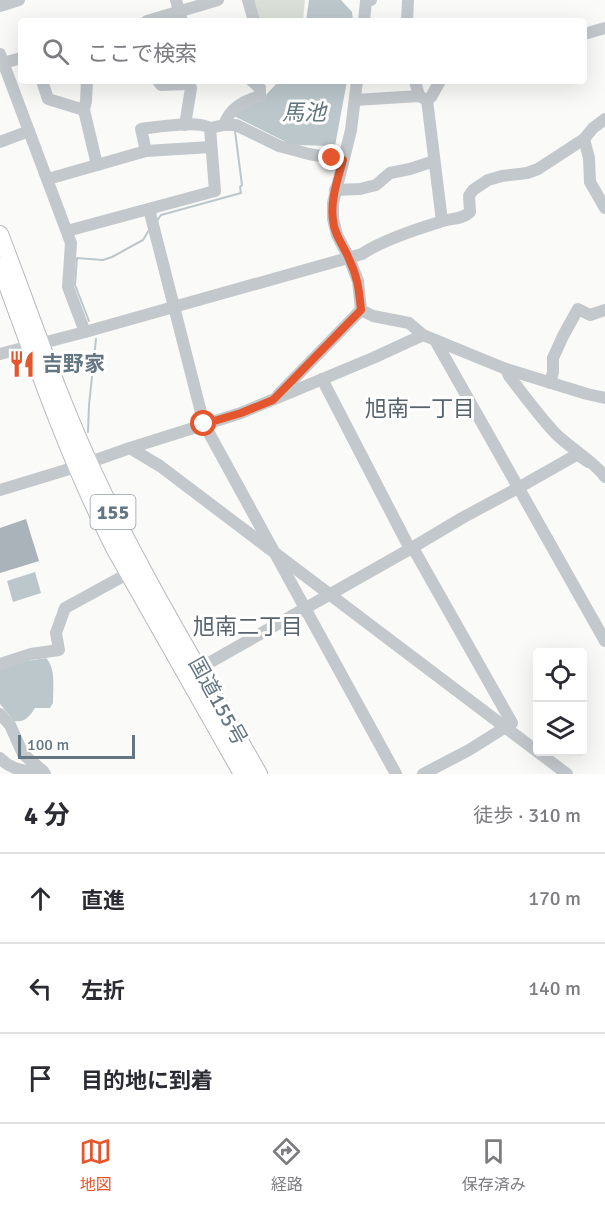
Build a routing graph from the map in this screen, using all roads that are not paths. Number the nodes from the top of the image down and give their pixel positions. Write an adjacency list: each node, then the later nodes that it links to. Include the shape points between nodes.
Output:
1 (19, 0): 6 (street)
2 (218, 0): 7 (street)
3 (249, 0): 9 (street)
4 (371, 0): 10 (street, via 366,1)
5 (408, 0): 11 (street)
6 (0, 6)
7 (179, 11): 8 (street)
8 (157, 18)
9 (253, 18)
10 (364, 18)
11 (407, 18)
12 (605, 28): 13 (street)
13 (587, 33)
14 (18, 58): 15 (street)
15 (2, 59): 30 (street)
16 (43, 84): 25 (street, via 48,99)
17 (87, 84): 25 (street)
18 (189, 84): 27 (street)
19 (255, 84): 28 (street, via 260,96 240,103)
20 (357, 84): 24 (street)
21 (416, 84): 23 (street)
22 (438, 84): 23 (street, via 431,97)
23 (423, 98): 24 (street); 36 (street)
24 (356, 100): 35 (street)
25 (84, 110): 37 (street)
26 (605, 119): 31 (street)
27 (185, 124): 29 (street); 34 (street, via 141,129)
28 (224, 125): 29 (street); 35 (street, via 236,125 279,146)
29 (210, 128): 33 (street)
30 (29, 131): 32 (street); 38 (street)
31 (584, 139): 40 (street, via 590,182); 42 (street, via 538,170 488,180 469,196 470,212 466,216)
32 (0, 142)
33 (211, 147): 34 (street); 41 (street, via 215,190)
34 (146, 152): 37 (street)
35 (343, 160): 39 (street)
36 (434, 162): 39 (street, via 390,172 376,185); 42 (street)
37 (97, 165): 38 (street)
38 (48, 179): 43 (street)
39 (335, 190): 45 (street, via 334,228)
40 (605, 208)
41 (149, 209): 43 (street); 47 (street)
42 (442, 221): 45 (street)
43 (67, 231): 50 (street, via 71,243 68,287)
44 (0, 234): 52 (highway, 国道155号 / 155)
45 (349, 258): 47 (street); 48 (street, via 358,281)
46 (0, 266): 52 (highway, 国道155号 / 155)
47 (174, 308): 50 (street); 59 (street)
48 (361, 310): 51 (street, via 409,323); 58 (street)
49 (605, 310): 56 (street, via 590,315 578,309 553,358)
50 (85, 332): 52 (street)
51 (429, 337): 54 (street); 55 (street); 64 (street)
52 (36, 344): 53 (street); 62 (highway, 国道155号 / 155)
53 (0, 354)
54 (506, 369): 56 (street); 61 (street, via 557,434)
55 (322, 379): 58 (street); 66 (street)
56 (550, 383): 57 (street)
57 (605, 398)
58 (273, 400): 59 (street)
59 (204, 424): 60 (street); 67 (street)
60 (130, 448): 62 (street); 67 (street)
61 (578, 454): 63 (street); 64 (street)
62 (83, 465): 65 (street); 68 (highway, 国道155号 / 155, via 99,518); 73 (highway, 国道155号 / 155)
63 (605, 477)
64 (518, 488): 66 (street); 71 (street)
65 (0, 490)
66 (411, 549): 69 (street); 75 (street, via 512,723)
67 (274, 552): 69 (street); 70 (street)
68 (129, 573): 72 (street, via 65,608 56,633 59,650); 79 (highway, 国道155号 / 155)
69 (330, 595): 70 (street); 75 (street)
70 (305, 608): 73 (street); 81 (street)
71 (605, 641)
72 (0, 664)
73 (200, 668): 80 (highway, 国道155号 / 155)
74 (0, 714): 78 (street, via 10,725 23,754)
75 (504, 727): 82 (street); 83 (street)
76 (0, 758): 77 (street, via 6,765)
77 (39, 774)
78 (45, 774)
79 (242, 774)
80 (259, 774)
81 (396, 774)
82 (423, 774)
83 (567, 774)

